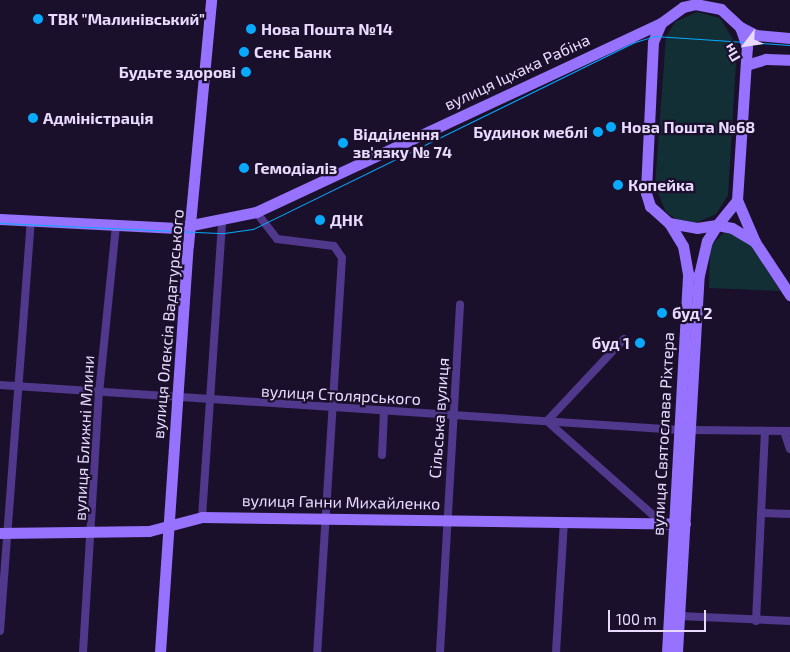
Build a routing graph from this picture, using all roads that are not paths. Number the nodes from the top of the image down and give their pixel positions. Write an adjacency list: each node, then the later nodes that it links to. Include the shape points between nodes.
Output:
1 (212, 0): 18 (main road, вулиця Олексія Вадатурського)
2 (686, 0): 4 (main road)
3 (718, 4): 4 (main road, via 696,4); 6 (main road)
4 (672, 13): 5 (main road)
5 (661, 23): 11 (main road, вулиця Іцхака Рабіна); 15 (main road, via 653,42 650,64 646,193 650,206)
6 (740, 27): 7 (main road, via 756,35); 9 (main road, via 747,47)
7 (790, 38)
8 (790, 60): 9 (main road, via 766,59)
9 (746, 65): 10 (main road)
10 (737, 200): 16 (main road, вулиця Святослава Ріхтера); 19 (main road)
11 (256, 212): 14 (main road, вулиця Іцхака Рабіна); 28 (street, via 276,239 334,246 340,250)
12 (0, 219): 13 (main road, вулиця Іцхака Рабіна)
13 (30, 221): 17 (main road, вулиця Іцхака Рабіна); 24 (street)
14 (222, 221): 18 (main road, вулиця Іцхака Рабіна); 27 (street)
15 (669, 223): 16 (main road, via 697,228); 32 (main road, вулиця Святослава Ріхтера, via 683,246 688,274)
16 (717, 225): 19 (main road, via 738,230); 32 (main road, вулиця Святослава Ріхтера, via 704,248 699,275)
17 (116, 226): 18 (main road, вулиця Іцхака Рабіна); 25 (street, вулиця Ближні Млини)
18 (192, 227): 26 (main road, вулиця Олексія Вадатурського)
19 (755, 242): 20 (main road)
20 (790, 295)
21 (460, 305): 30 (street, Сільська вулиця)
22 (624, 339): 31 (street)
23 (0, 385): 24 (street, вулиця Столярського)
24 (16, 386): 25 (street, вулиця Столярського); 46 (street)
25 (99, 393): 26 (street, вулиця Столярського); 45 (street, вулиця Ближні Млини)
26 (177, 399): 27 (street, вулиця Столярського); 44 (main road, вулиця Олексія Вадатурського)
27 (209, 400): 28 (street, вулиця Столярського); 39 (street)
28 (333, 408): 29 (street, вулиця Столярського); 40 (street)
29 (384, 411): 30 (street, вулиця Столярського); 36 (street)
30 (452, 415): 31 (street, вулиця Столярського); 41 (street, Сільська вулиця)
31 (547, 421): 32 (street, вулиця Столярського); 43 (street)
32 (685, 430): 34 (street, вулиця Столярського); 43 (main road, вулиця Святослава Ріхтера)
33 (787, 431): 34 (street, вулиця Столярського); 35 (street)
34 (765, 432): 37 (street)
35 (790, 449)
36 (382, 455)
37 (761, 513): 38 (street); 48 (street)
38 (790, 514)
39 (202, 517): 40 (main road, вулиця Ганни Михайленко); 44 (main road, вулиця Ганни Михайленко)
40 (326, 517): 41 (main road, вулиця Ганни Михайленко); 53 (street)
41 (446, 520): 42 (main road, вулиця Ганни Михайленко); 54 (street, Сільська вулиця)
42 (564, 522): 43 (main road, вулиця Ганни Михайленко); 55 (street)
43 (674, 524): 47 (main road, вулиця Святослава Ріхтера); 56 (main road, вулиця Святослава Ріхтера)
44 (167, 527): 45 (main road, вулиця Ганни Михайленко); 52 (main road, вулиця Олексія Вадатурського)
45 (93, 531): 46 (main road, вулиця Ганни Михайленко); 51 (street, вулиця Ближні Млини)
46 (2, 533): 50 (street)
47 (679, 616): 48 (street); 57 (main road, вулиця Святослава Ріхтера)
48 (756, 621): 49 (street)
49 (790, 621)
50 (0, 631)
51 (83, 652)
52 (160, 652)
53 (317, 652)
54 (440, 652)
55 (556, 652)
56 (667, 652)
57 (677, 652)

